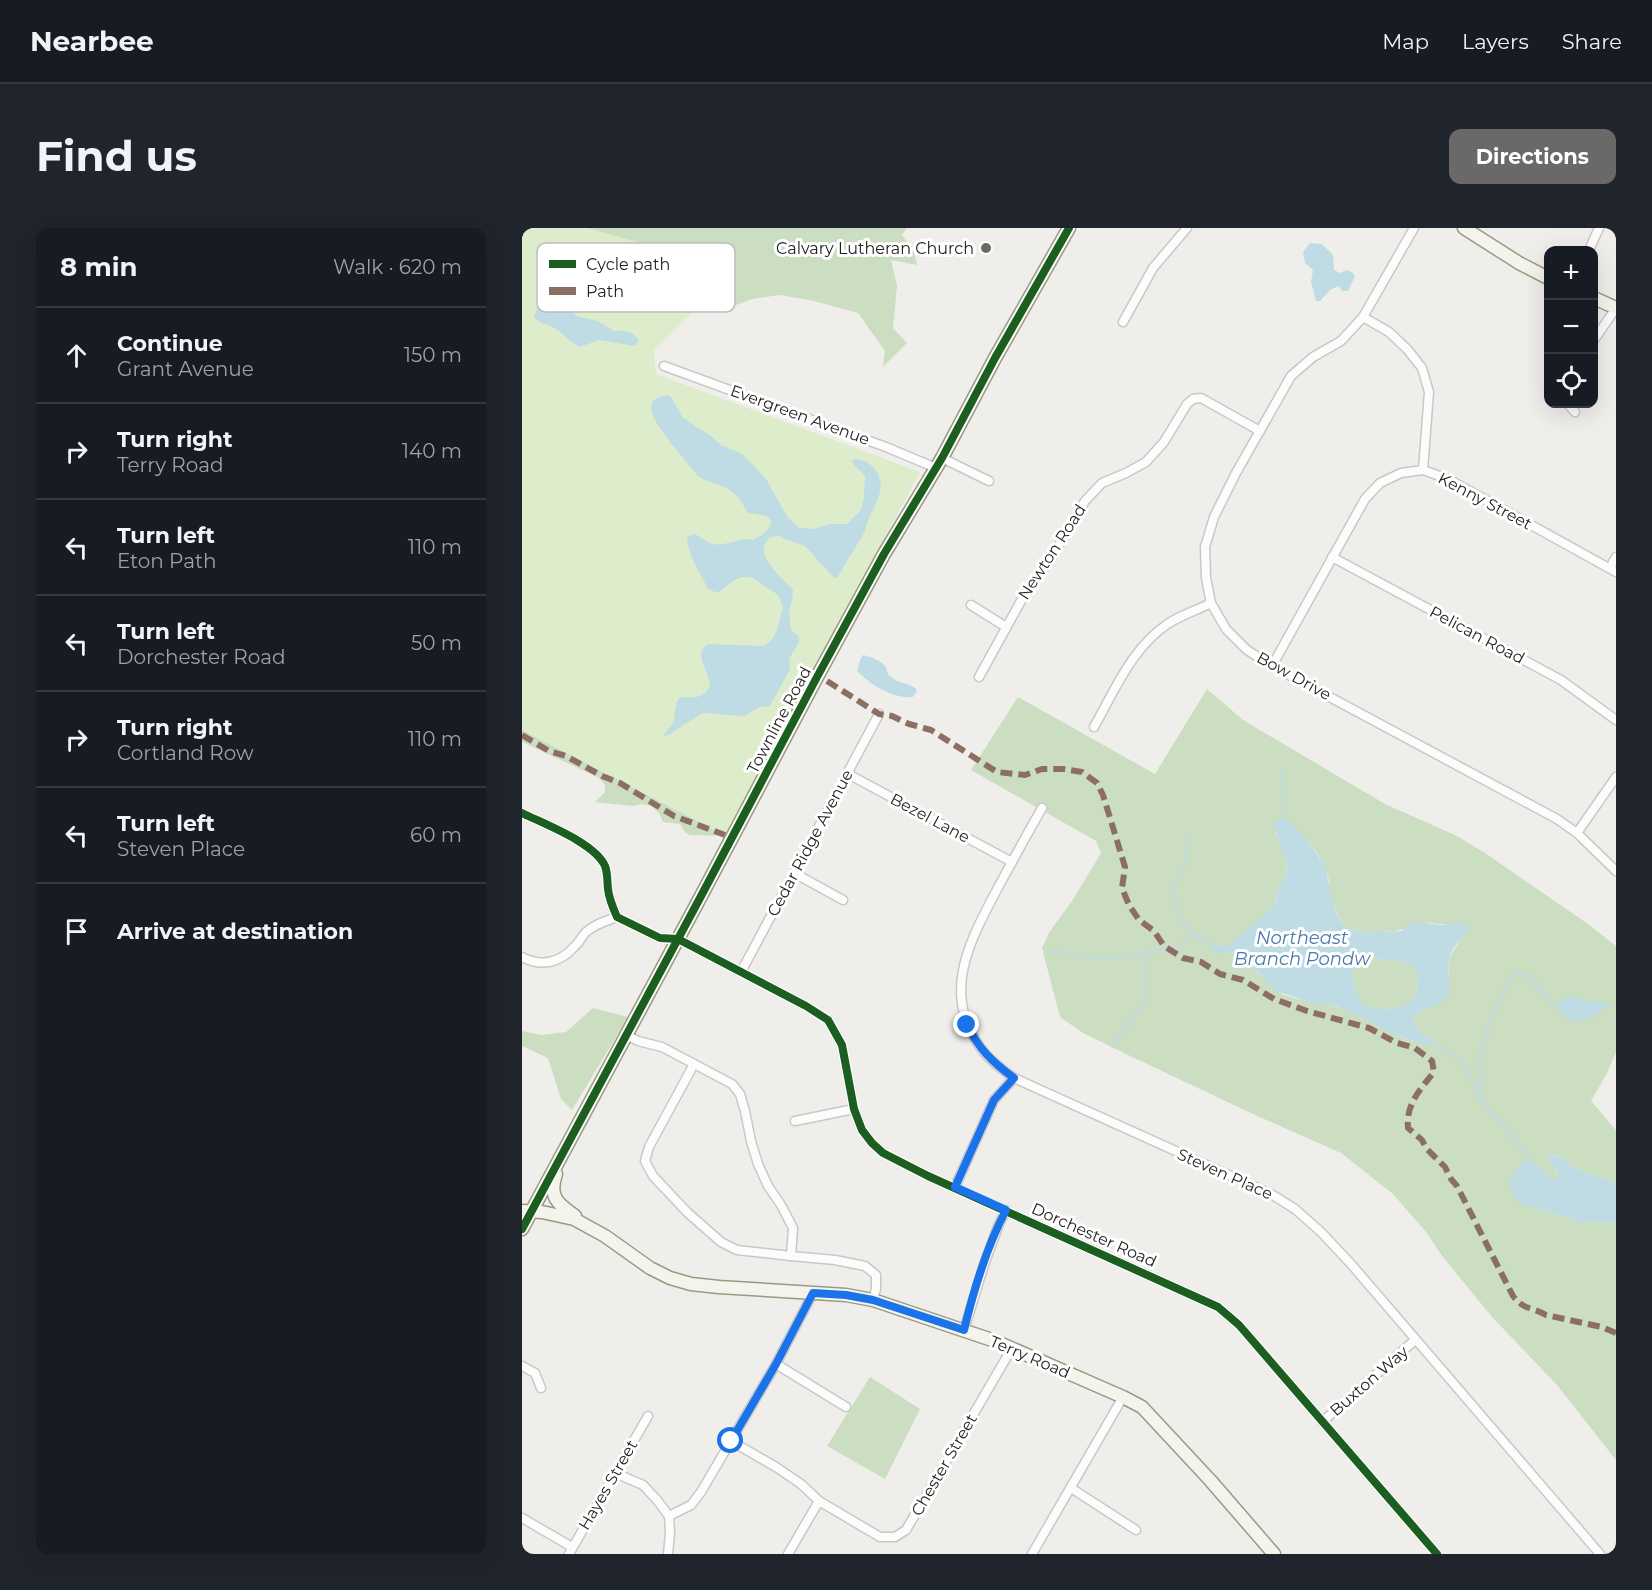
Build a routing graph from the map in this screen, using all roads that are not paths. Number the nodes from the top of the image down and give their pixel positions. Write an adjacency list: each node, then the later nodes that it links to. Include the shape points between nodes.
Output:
1 (1069, 228): 17 (street, Townline Road)
2 (1187, 228): 11 (street, via 1153,268)
3 (1414, 228): 10 (street, Bow Drive)
4 (1464, 228): 7 (street)
5 (1599, 228): 6 (street)
6 (1591, 246)
7 (1544, 276)
8 (1598, 300): 9 (street)
9 (1616, 308): 12 (street)
10 (1363, 317): 16 (street, Bow Drive, via 1341,341 1313,357 1292,376); 18 (street, via 1389,332 1422,368 1429,392)
11 (1123, 322)
12 (1598, 333)
13 (664, 366): 17 (street, Evergreen Avenue)
14 (1572, 408): 15 (street)
15 (1575, 412)
16 (1260, 430): 23 (street, Bow Drive, via 1214,517 1205,547); 25 (street, Newton Road, via 1201,398 1193,399 1146,462 1102,483 1084,501)
17 (939, 463): 19 (street, Evergreen Avenue); 41 (street, Townline Road, via 867,584)
18 (1423, 470): 20 (street, Kenny Street, via 1401,473 1380,483 1365,499); 22 (street, Kenny Street, via 1448,479)
19 (988, 481)
20 (1332, 557): 26 (street, Kenny Street); 29 (street, Pelican Road, via 1561,680)
21 (1616, 557): 22 (street)
22 (1613, 570)
23 (1211, 603): 26 (street, Bow Drive, via 1233,636); 30 (street, via 1169,623 1142,645)
24 (971, 605): 25 (street)
25 (1006, 627): 27 (street, Newton Road)
26 (1272, 666): 35 (street, Bow Drive)
27 (979, 677)
28 (879, 714): 31 (street, Cedar Ridge Avenue)
29 (1616, 720)
30 (1094, 727)
31 (848, 774): 36 (street, Bezel Lane); 38 (street, Cedar Ridge Avenue)
32 (1616, 777): 35 (street)
33 (1042, 808): 36 (street, Steven Place)
34 (522, 813): 40 (street, via 595,852 604,863)
35 (1577, 833): 37 (street, Bow Drive)
36 (1012, 862): 46 (street, Steven Place, via 969,946 960,979 963,1011 973,1037 996,1065)
37 (1616, 871)
38 (794, 873): 39 (street); 43 (street, Cedar Ridge Avenue)
39 (843, 900)
40 (616, 916): 41 (street, Dorchester Road, via 660,938); 42 (street, via 586,932 566,956 554,962 540,963)
41 (678, 939): 43 (street, Dorchester Road); 44 (street, Townline Road)
42 (522, 957)
43 (741, 972): 47 (street, Dorchester Road, via 828,1020 842,1045)
44 (626, 1035): 45 (street, via 662,1047); 49 (street, Townline Road)
45 (694, 1064): 55 (street, via 732,1084 740,1094 758,1164 793,1228); 55 (street, via 645,1161 653,1176 720,1242 737,1250)
46 (1014, 1078): 50 (street, via 994,1100); 59 (street, Steven Place, via 1271,1194 1295,1209 1351,1264)
47 (854, 1109): 48 (street); 50 (street, Dorchester Road, via 862,1130 883,1153)
48 (795, 1121)
49 (568, 1142): 52 (street, Townline Road); 54 (street, via 553,1193 560,1205)
50 (955, 1187): 51 (street, Dorchester Road)
51 (1006, 1210): 58 (street); 67 (street, Dorchester Road, via 1218,1307 1239,1325)
52 (527, 1211): 53 (street, Townline Road); 54 (street, Terry Road, via 566,1217)
53 (522, 1229)
54 (596, 1230): 56 (street, Terry Road, via 670,1278 719,1287)
55 (791, 1256): 57 (street, via 866,1266 876,1275)
56 (813, 1293): 57 (street, Terry Road); 61 (street)
57 (873, 1300): 58 (street, Terry Road)
58 (964, 1330): 60 (street, Terry Road)
59 (1415, 1340): 67 (street, Buxton Way); 81 (street, Steven Place)
60 (1012, 1348): 64 (street, Terry Road); 71 (street, Chester Street, via 906,1530 895,1537 880,1537)
61 (776, 1364): 65 (street); 68 (street)
62 (522, 1366): 63 (street, via 535,1373)
63 (541, 1388)
64 (1123, 1397): 70 (street); 79 (street, Terry Road, via 1142,1407)
65 (846, 1407)
66 (648, 1416): 69 (street, Hayes Street)
67 (1322, 1422): 80 (street, Dorchester Road)
68 (731, 1441): 71 (street, Chester Street, via 801,1484); 72 (street, via 691,1505)
69 (615, 1473): 72 (street, via 643,1485); 75 (street, Hayes Street)
70 (1071, 1488): 74 (street); 78 (street)
71 (819, 1501): 77 (street)
72 (669, 1516): 76 (street)
73 (522, 1518): 75 (street)
74 (1136, 1530)
75 (570, 1551)
76 (668, 1554)
77 (788, 1554)
78 (1032, 1554)
79 (1274, 1554)
80 (1437, 1554)
81 (1600, 1554)

